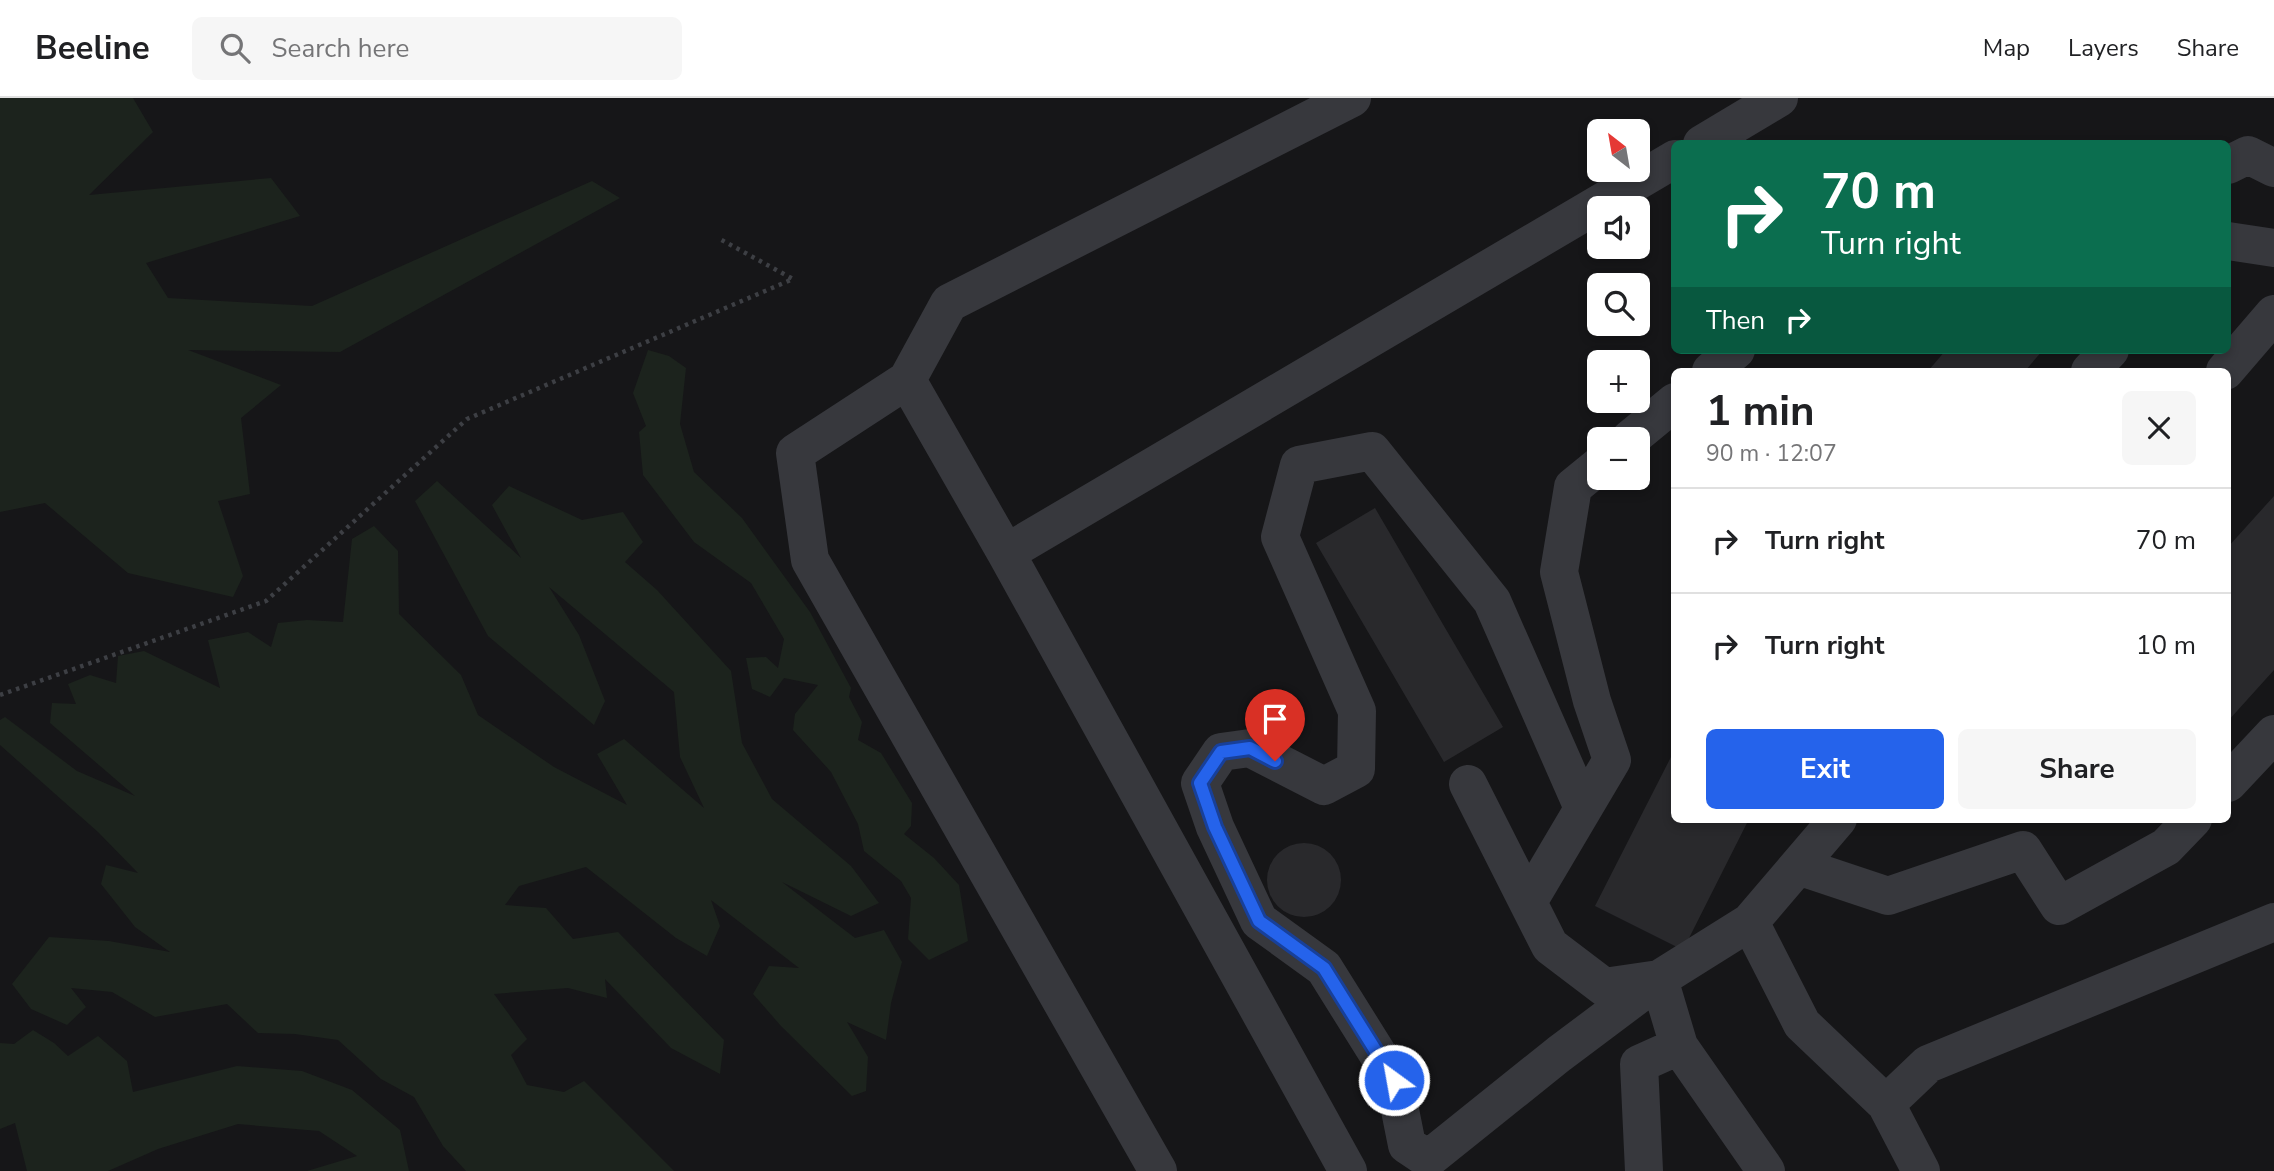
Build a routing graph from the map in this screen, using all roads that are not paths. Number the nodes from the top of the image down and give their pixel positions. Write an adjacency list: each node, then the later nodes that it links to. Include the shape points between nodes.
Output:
1 (1352, 98): 15 (lane, via 949,303)
2 (1779, 98): 3 (lane)
3 (1709, 140)
4 (1671, 161): 19 (lane)
5 (2231, 164): 6 (lane, via 2248,155)
6 (2274, 168)
7 (2231, 241): 8 (lane)
8 (2274, 248)
9 (2274, 314): 14 (lane)
10 (1731, 354): 12 (lane)
11 (2106, 354): 13 (lane)
12 (1715, 368)
13 (2093, 368)
14 (2228, 368)
15 (907, 380): 19 (lane); 33 (lane, via 795,453 810,560)
16 (1671, 405): 17 (lane)
17 (1645, 427)
18 (1587, 476): 23 (lane, via 1573,487 1559,572 1612,760)
19 (1006, 553): 34 (lane)
20 (2274, 734): 21 (lane)
21 (2231, 780)
22 (1468, 784): 27 (lane)
23 (1583, 808): 27 (lane); 30 (lane, via 1492,601 1372,450 1299,465 1280,537 1357,711 1356,769 1324,786 1250,748 1221,752 1200,783 1215,827 1259,921 1324,968 1394,1080 1406,1145 1428,1159)
24 (1835, 823): 26 (lane)
25 (2189, 823): 26 (lane, via 2166,847 2059,906 2023,850 1888,896)
26 (1798, 866): 28 (lane)
27 (1528, 902): 30 (lane, via 1550,946 1604,987)
28 (1750, 922): 30 (lane); 32 (lane, via 1802,1024)
29 (2274, 922): 32 (lane, via 1928,1064)
30 (1659, 979): 31 (lane)
31 (1679, 1046): 35 (lane, via 1639,1064); 36 (lane)
32 (1886, 1104): 37 (lane)
33 (1158, 1171)
34 (1348, 1171)
35 (1644, 1171)
36 (1766, 1171)
37 (1921, 1171)

